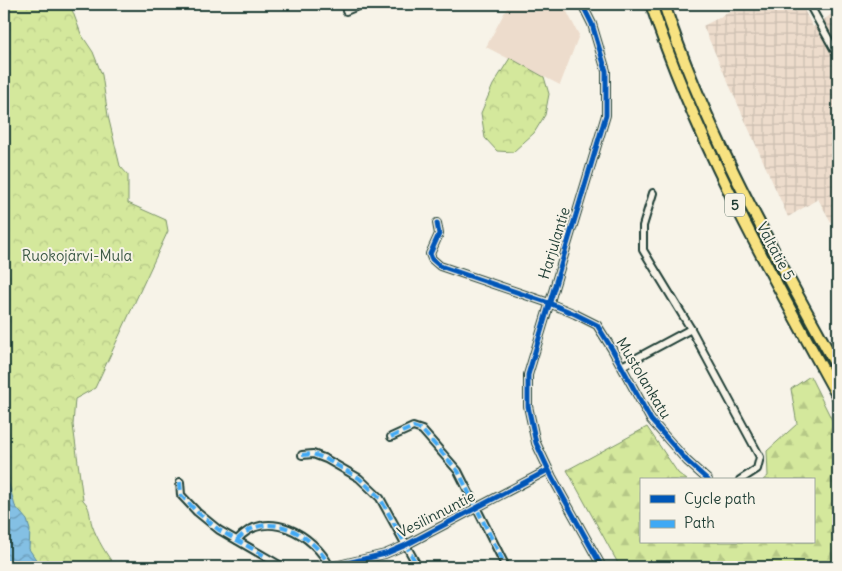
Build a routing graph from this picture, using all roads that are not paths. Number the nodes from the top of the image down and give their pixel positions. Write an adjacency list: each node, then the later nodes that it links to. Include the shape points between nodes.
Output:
1 (363, 4): 6 (street)
2 (582, 4): 10 (street, Harjulantie, via 592,24 606,70 606,115)
3 (650, 4): 14 (highway, Valtatie 5 / 5, via 707,148)
4 (664, 4): 13 (highway, Valtatie 5 / 5, via 684,62 727,160)
5 (809, 4): 7 (street)
6 (346, 11)
7 (838, 56)
8 (653, 193): 11 (street, via 643,226 643,250)
9 (437, 223): 10 (street, Mustolankatu, via 439,234 430,254 440,266)
10 (549, 303): 12 (street, Mustolankatu, via 597,325); 17 (street, Harjulantie, via 528,375 528,406 536,443)
11 (691, 329): 12 (street); 19 (street, via 760,457 757,468)
12 (622, 366): 18 (street, Mustolankatu, via 651,420)
13 (838, 369)
14 (838, 397)
15 (392, 437): 21 (street, via 413,427 422,430 458,471)
16 (302, 455): 23 (street, via 326,458 359,478 380,498)
17 (548, 470): 21 (street, Vesilinnuntie); 28 (street, Harjulantie)
18 (706, 478)
19 (743, 478)
20 (180, 482): 22 (street, via 181,495 197,512)
21 (476, 508): 23 (street, Vesilinnuntie); 27 (street)
22 (237, 540): 24 (street); 25 (street, via 255,526 284,527 309,540)
23 (406, 545): 25 (street, Vesilinnuntie, via 385,554); 26 (street)
24 (283, 567)
25 (330, 567)
26 (418, 567)
27 (506, 567)
28 (602, 567)

